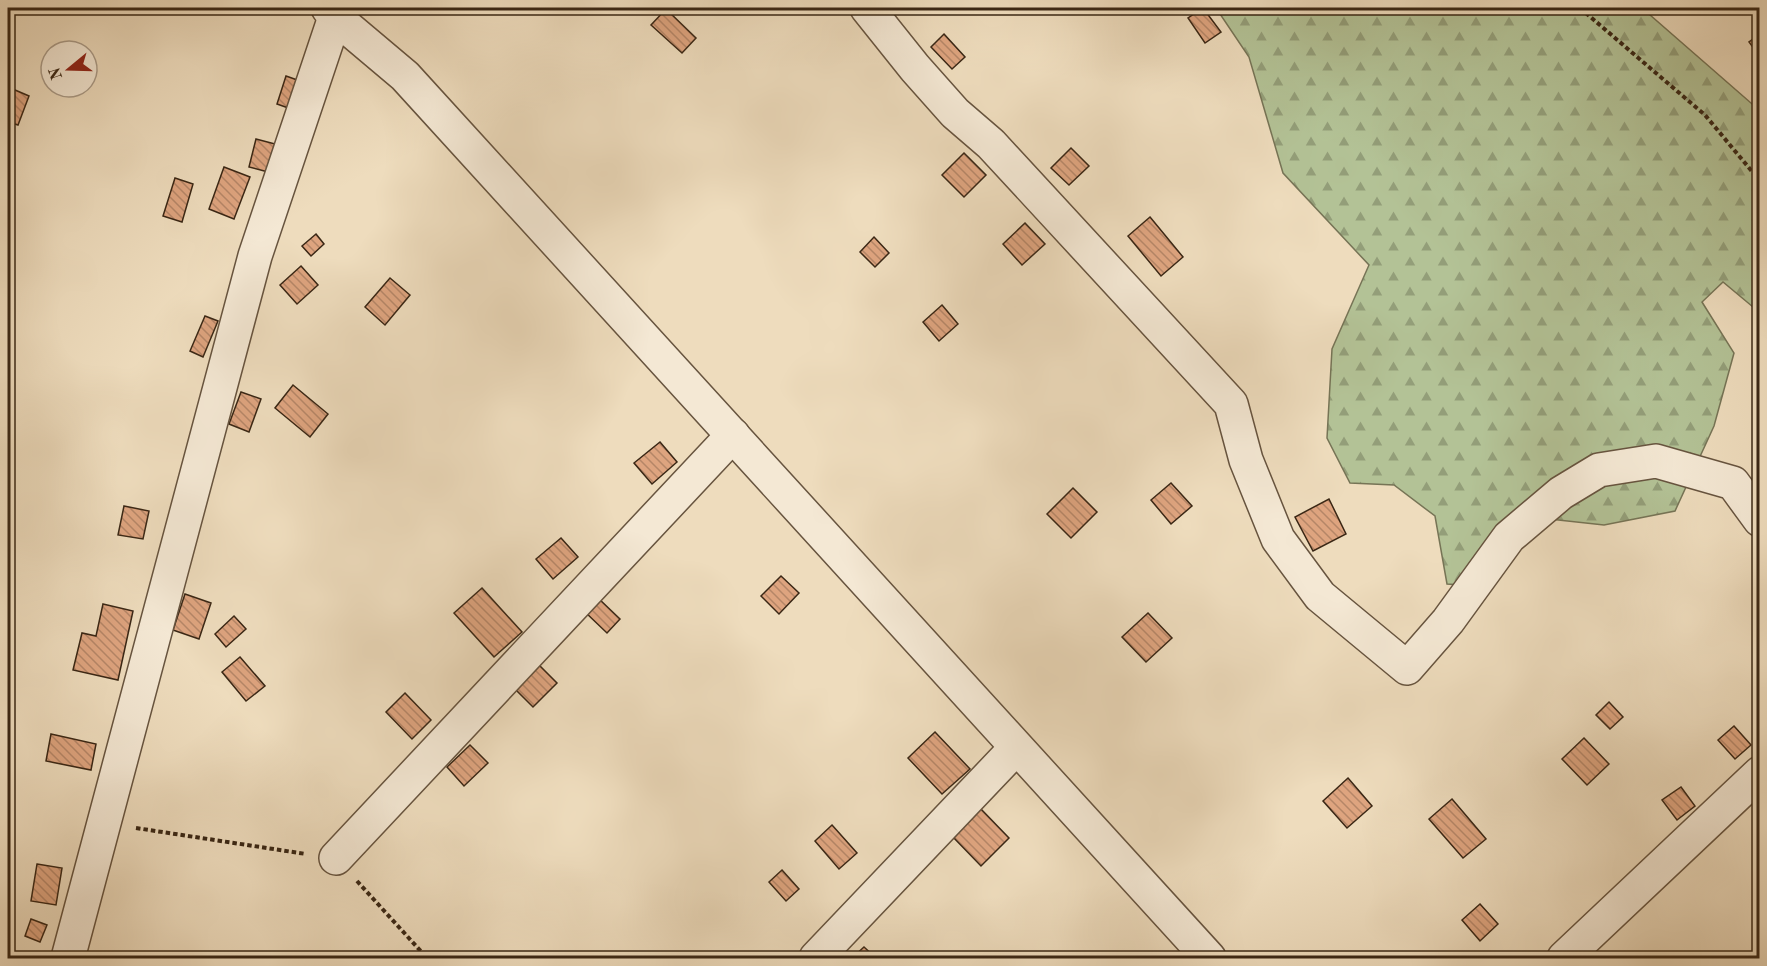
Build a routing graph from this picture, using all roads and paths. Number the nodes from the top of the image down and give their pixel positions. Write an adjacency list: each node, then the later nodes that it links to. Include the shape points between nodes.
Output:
1 (867, 8): 6 (street, via 949,106 991,144 1230,404 1246,460 1278,540 1320,596 1407,668 1448,621 1509,537 1561,493 1599,470 1656,460 1733,483)
2 (1580, 8): 4 (path, via 1705,115)
3 (332, 12): 5 (street, via 405,76); 9 (street, via 255,256)
4 (1760, 181)
5 (733, 435): 7 (street); 10 (street)
6 (1760, 520)
7 (1016, 748): 13 (street); 14 (street)
8 (1760, 773): 15 (street)
9 (104, 823): 10 (path); 11 (street)
10 (336, 858): 12 (path)
11 (68, 958)
12 (427, 958)
13 (816, 958)
14 (1209, 958)
15 (1564, 958)

